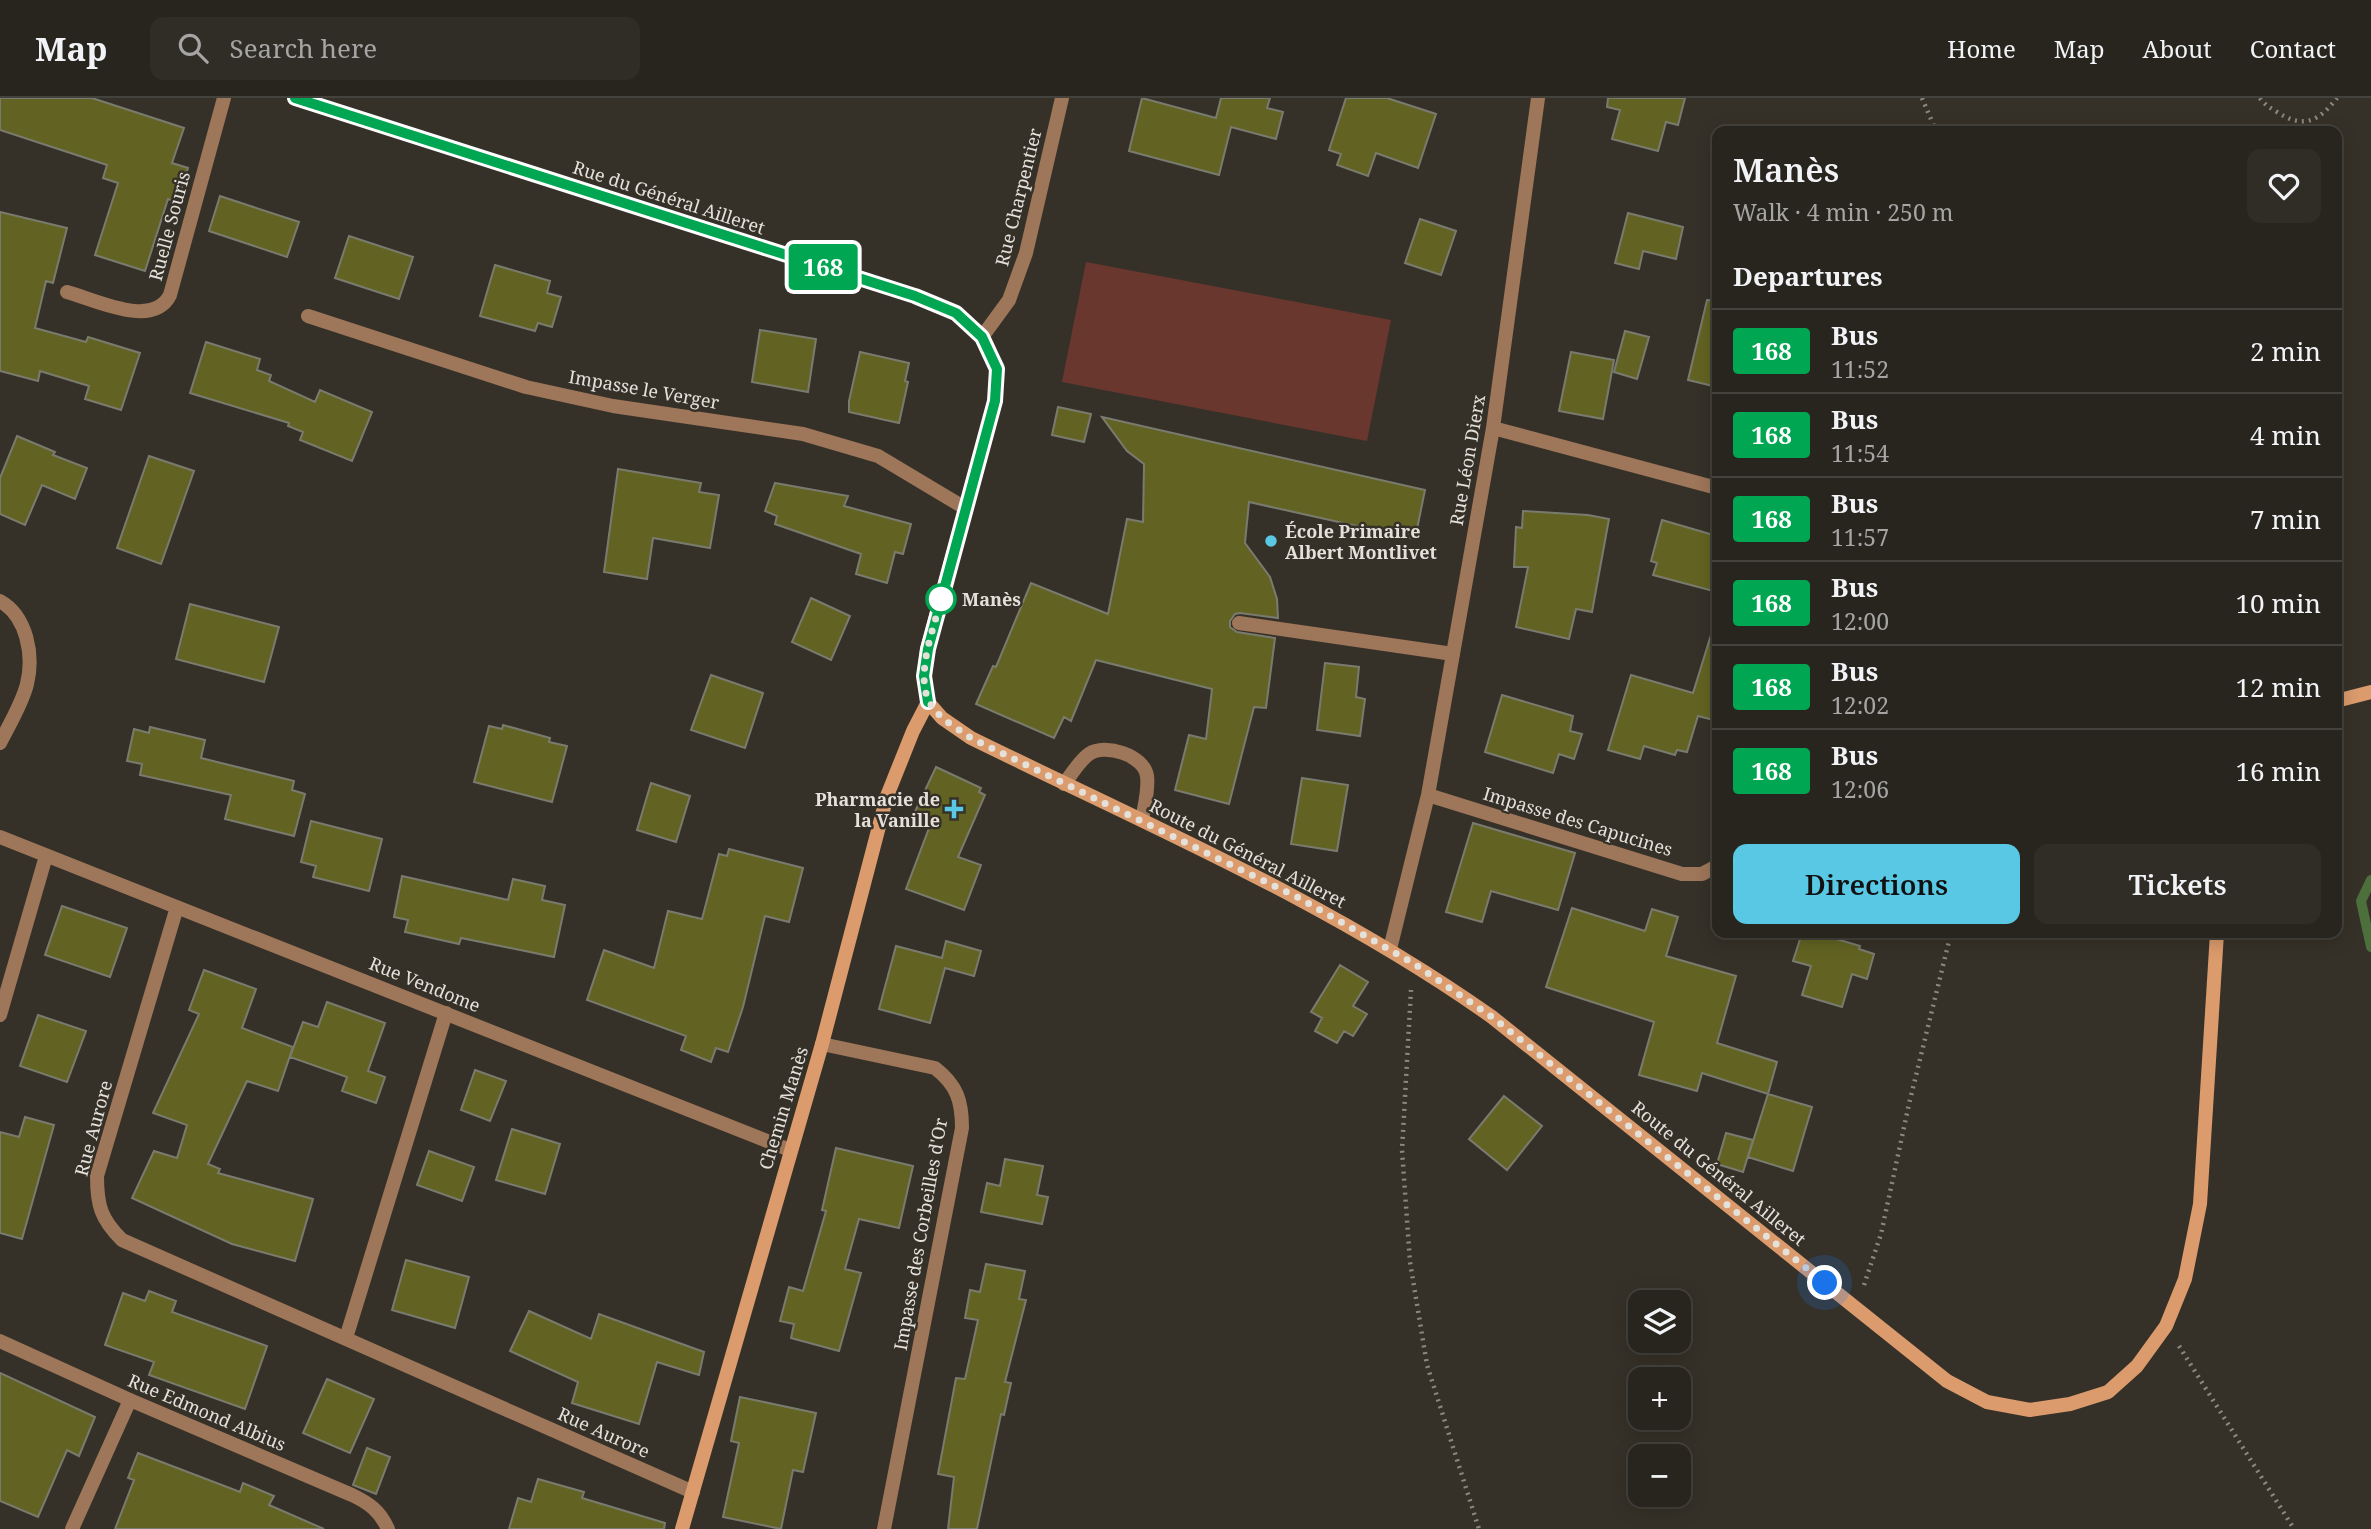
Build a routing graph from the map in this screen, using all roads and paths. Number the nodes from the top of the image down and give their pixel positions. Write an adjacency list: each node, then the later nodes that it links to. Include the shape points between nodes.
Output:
1 (224, 98): 9 (street, Ruelle Souris, via 166,304 137,312)
2 (295, 98): 11 (main road, Rue du Général Ailleret, via 915,296 956,313)
3 (1062, 98): 11 (street, Rue Charpentier, via 1026,253 1009,300)
4 (1538, 98): 12 (street, Rue Léon Dierx)
5 (1922, 98): 8 (path)
6 (2260, 98): 7 (path, via 2300,123 2314,120)
7 (2337, 98)
8 (1934, 126)
9 (67, 292)
10 (308, 316): 14 (street, Impasse le Verger, via 526,387 612,406 816,437 878,456)
11 (982, 337): 14 (main road, Rue du Général Ailleret, via 997,369 995,401)
12 (1493, 428): 13 (street); 17 (street, Rue Léon Dierx)
13 (1712, 487)
14 (965, 508): 20 (main road, Rue du Général Ailleret, via 928,649 924,676)
15 (0, 601): 21 (street, via 10,607 25,631 30,657 27,685)
16 (1239, 623): 17 (street)
17 (1453, 654): 23 (street, Rue Léon Dierx)
18 (2371, 692): 19 (main road)
19 (2342, 699)
20 (928, 702): 22 (main road, Route du Général Ailleret, via 971,738); 35 (main road, Chemin Manès, via 887,796)
21 (0, 743)
22 (1064, 784): 24 (main road, Route du Général Ailleret); 24 (street, via 1087,755 1099,749 1138,760 1148,778)
23 (1428, 795): 27 (street, Impasse des Capucines, via 1682,874 1702,874); 31 (street, Rue Léon Dierx)
24 (1142, 820): 31 (main road, Route du Général Ailleret)
25 (0, 837): 26 (street, Rue Vendome)
26 (46, 856): 28 (street, Rue Vendome); 34 (street)
27 (1712, 869)
28 (177, 908): 33 (street, Rue Vendome); 39 (street, Rue Aurore, via 97,1176 99,1208 122,1240)
29 (1950, 938): 37 (path, via 1881,1234)
30 (2217, 938): 38 (main road, Route du Général Ailleret, via 2200,1204 2185,1279)
31 (1390, 949): 32 (main road, Route du Général Ailleret)
32 (1413, 963): 37 (main road, Route du Général Ailleret, via 1492,1017); 47 (path, via 1402,1150 1410,1262 1427,1365)
33 (446, 1013): 36 (street, Rue Vendome); 39 (street)
34 (0, 1014)
35 (822, 1044): 36 (main road, Chemin Manès); 46 (street, Impasse des Corbeilles d'Or, via 935,1068 949,1079 962,1112)
36 (790, 1150): 42 (main road, Chemin Manès)
37 (1856, 1308): 38 (main road, Route du Général Ailleret, via 1947,1381 1987,1402 2030,1410 2108,1392 2137,1366)
38 (2166, 1326): 48 (path)
39 (345, 1338): 42 (street, Rue Aurore)
40 (0, 1341): 41 (street, Rue Edmond Albius)
41 (130, 1400): 43 (street); 44 (street, Rue Edmond Albius, via 372,1504)
42 (693, 1492): 45 (main road, Chemin Manès)
43 (72, 1529)
44 (388, 1529)
45 (682, 1529)
46 (884, 1529)
47 (1479, 1529)
48 (2294, 1529)

